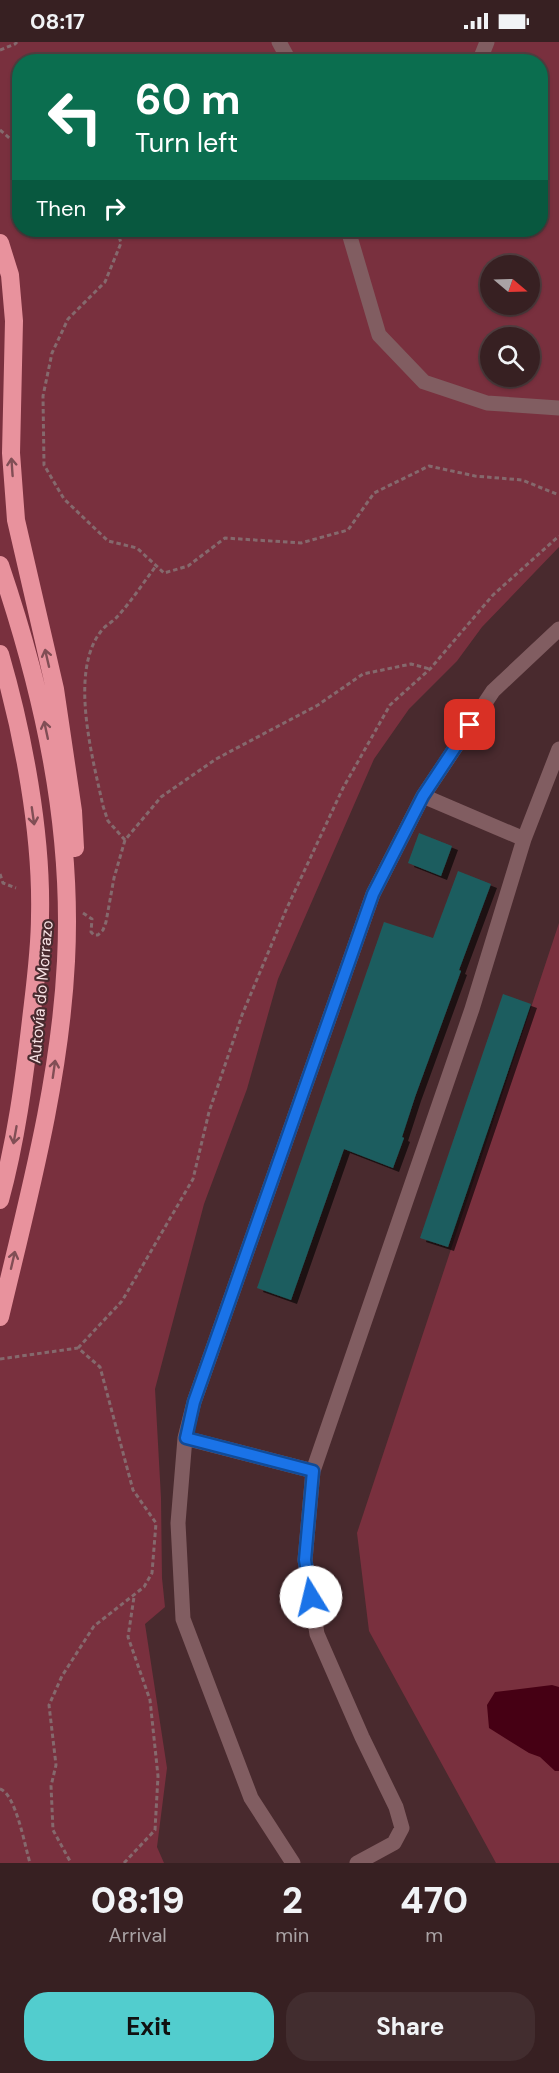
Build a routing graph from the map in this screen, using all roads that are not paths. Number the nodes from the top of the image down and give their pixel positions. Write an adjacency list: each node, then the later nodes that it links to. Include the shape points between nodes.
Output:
1 (350, 237): 3 (street, via 379,335 424,382 487,404)
2 (0, 243): 10 (highway, one-way to 2, via 73,810 55,689 16,520 11,453 14,321 10,275)
3 (559, 408)
4 (0, 565): 10 (highway, Autovía do Morrazo, one-way to 4, via 52,754 32,665)
5 (559, 629): 8 (street, via 493,691)
6 (0, 654): 11 (highway, Autovía do Morrazo, one-way to 11, via 26,769 36,838 40,914 24,1089)
7 (559, 749): 9 (street)
8 (423, 796): 9 (street); 13 (street, via 373,894 194,1402)
9 (524, 839): 14 (street, via 472,1009)
10 (74, 904): 12 (highway, Autovía do Morrazo, one-way to 10, via 52,1086)
11 (0, 1200)
12 (0, 1317)
13 (186, 1438): 14 (street); 15 (street, via 178,1523 183,1619 250,1798)
14 (313, 1471): 16 (street, via 305,1560 317,1634 396,1806 402,1828 394,1843)
15 (293, 1863)
16 (357, 1863)

